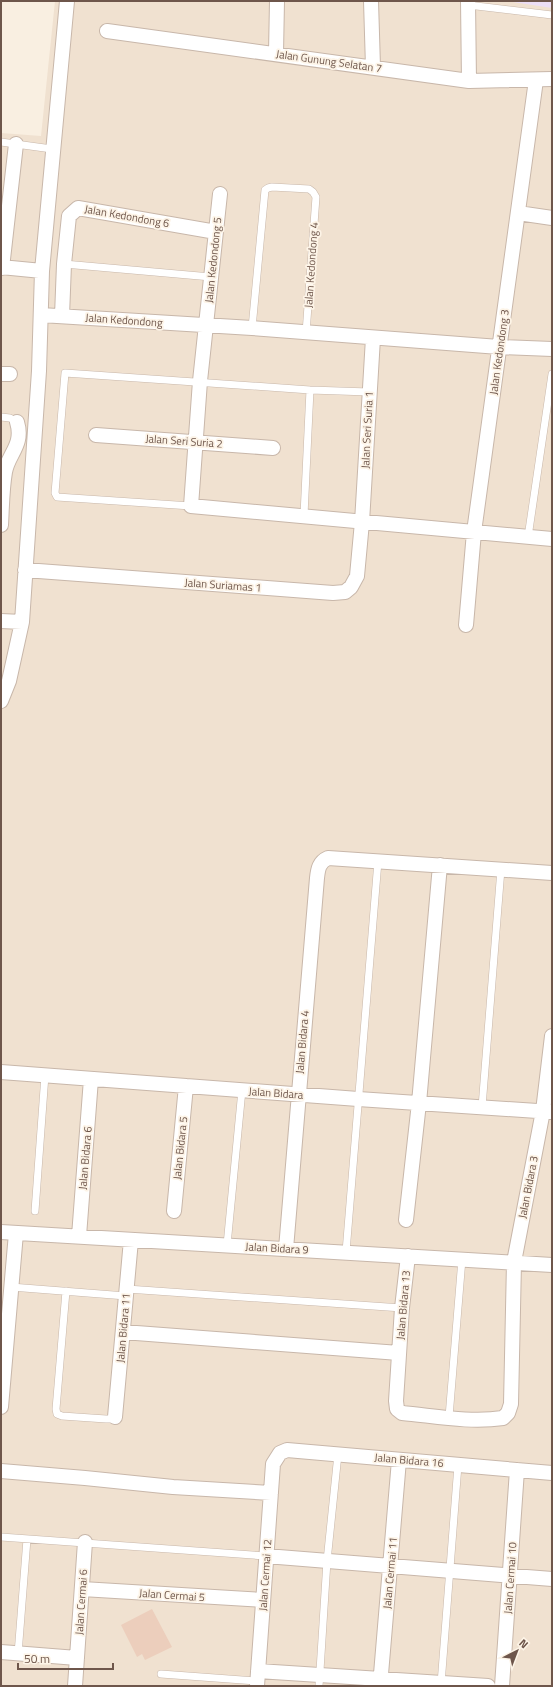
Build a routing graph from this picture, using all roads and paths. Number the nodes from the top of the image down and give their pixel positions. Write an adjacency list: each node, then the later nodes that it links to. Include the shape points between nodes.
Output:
1 (67, 1): 14 (street)
2 (277, 1): 7 (street)
3 (371, 1): 8 (street)
4 (468, 3): 5 (lane); 11 (street)
5 (552, 15)
6 (107, 31): 7 (street, Jalan Gunung Selatan 7)
7 (276, 53): 8 (street, Jalan Gunung Selatan 7)
8 (373, 67): 11 (street, Jalan Gunung Selatan 7)
9 (552, 79): 10 (street, Jalan Gunung Selatan 7)
10 (536, 80): 11 (street, Jalan Gunung Selatan 7); 16 (street, Jalan Kedondong 3)
11 (469, 81)
12 (1, 142): 13 (lane)
13 (16, 144): 14 (lane); 20 (street)
14 (52, 149): 21 (street)
15 (220, 194): 18 (street, Jalan Kedondong 5)
16 (518, 213): 17 (street); 29 (street, Jalan Kedondong 3)
17 (552, 218)
18 (216, 232): 19 (street, Jalan Kedondong 6, via 78,208 69,216); 22 (street, Jalan Kedondong 5)
19 (64, 264): 22 (lane); 24 (street, Jalan Kedondong 6)
20 (2, 268): 21 (street)
21 (42, 271): 23 (street)
22 (211, 277): 25 (street, Jalan Kedondong 5)
23 (41, 315): 24 (street, Jalan Kedondong); 47 (street)
24 (62, 316): 25 (street, Jalan Kedondong)
25 (206, 325): 26 (street, Jalan Kedondong); 32 (street, Jalan Kedondong 5)
26 (252, 328): 27 (street, Jalan Kedondong); 27 (lane, Jalan Kedondong 4, via 265,190 272,187 309,189 316,197)
27 (306, 333): 28 (street, Jalan Kedondong)
28 (373, 338): 29 (street, Jalan Kedondong); 34 (street, Jalan Seri Suria 1)
29 (499, 347): 30 (street, Jalan Kedondong); 44 (street, Jalan Kedondong 3)
30 (552, 349)
31 (552, 374): 45 (lane)
32 (200, 381): 33 (lane); 38 (street, Jalan Kedondong 5); 40 (lane, via 66,373 55,493 60,498)
33 (310, 390): 34 (lane); 41 (lane)
34 (369, 392): 42 (street, Jalan Seri Suria 1)
35 (1, 417): 36 (lane)
36 (17, 422): 43 (street, via 16,446 5,471)
37 (96, 435): 38 (street, Jalan Seri Suria 2)
38 (195, 442): 39 (street, Jalan Seri Suria 2); 40 (street, Jalan Kedondong 5)
39 (273, 448)
40 (192, 506): 41 (street)
41 (304, 515): 42 (street)
42 (362, 522): 44 (street); 47 (street, Jalan Suriamas 1, via 357,576 345,592)
43 (1, 525)
44 (474, 532): 45 (street); 50 (street, Jalan Kedondong 3)
45 (528, 537): 46 (street)
46 (552, 539)
47 (25, 570): 49 (street)
48 (1, 621): 49 (street)
49 (22, 622): 51 (street, via 9,681)
50 (466, 624)
51 (1, 701)
52 (378, 861): 53 (street); 62 (street, Jalan Bidara 4, via 328,858 322,861 319,867); 63 (lane)
53 (440, 865): 54 (street); 64 (street)
54 (501, 869): 55 (street); 65 (lane)
55 (552, 873)
56 (552, 1036): 66 (street, Jalan Bidara 3)
57 (1, 1072): 58 (street, Jalan Bidara)
58 (45, 1075): 59 (street, Jalan Bidara); 68 (lane)
59 (91, 1079): 60 (street, Jalan Bidara); 72 (street, Jalan Bidara 6)
60 (186, 1086): 61 (street, Jalan Bidara); 67 (street, Jalan Bidara 5)
61 (242, 1090): 62 (street, Jalan Bidara); 74 (lane)
62 (298, 1094): 63 (street, Jalan Bidara); 75 (street, Jalan Bidara 4)
63 (358, 1099): 64 (street, Jalan Bidara); 76 (lane)
64 (419, 1103): 65 (street, Jalan Bidara); 69 (street)
65 (482, 1107): 66 (street, Jalan Bidara)
66 (548, 1112): 79 (street, Jalan Bidara 3)
67 (174, 1211)
68 (35, 1212)
69 (406, 1220)
70 (1, 1232): 71 (street, Jalan Bidara 9)
71 (16, 1233): 72 (street, Jalan Bidara 9); 81 (street)
72 (79, 1236): 73 (street, Jalan Bidara 9)
73 (131, 1240): 74 (street, Jalan Bidara 9); 83 (street, Jalan Bidara 11)
74 (227, 1245): 75 (street, Jalan Bidara 9)
75 (286, 1249): 76 (street, Jalan Bidara 9)
76 (346, 1252): 77 (street, Jalan Bidara 9)
77 (408, 1256): 78 (street, Jalan Bidara 9); 84 (street, Jalan Bidara 13)
78 (462, 1259): 79 (street, Jalan Bidara 9); 89 (lane)
79 (514, 1262): 80 (street, Jalan Bidara 9); 89 (street, Jalan Bidara 3, via 511,1404 508,1413 503,1418 490,1420)
80 (552, 1265)
81 (11, 1287): 82 (lane); 87 (street)
82 (66, 1291): 83 (lane); 88 (lane, via 57,1414 106,1419)
83 (126, 1292): 84 (lane); 85 (street, Jalan Bidara 11)
84 (402, 1308): 86 (street, Jalan Bidara 13)
85 (123, 1332): 86 (street); 88 (street, Jalan Bidara 11)
86 (399, 1353): 89 (street, Jalan Bidara 13, via 397,1409 402,1413)
87 (1, 1407)
88 (115, 1417)
89 (448, 1418)
90 (338, 1454): 91 (street, Jalan Bidara 16); 92 (street, Jalan Bidara 16, via 287,1450 280,1453); 102 (lane)
91 (399, 1460): 93 (street, Jalan Bidara 16); 103 (street, Jalan Cermai 11)
92 (273, 1464): 97 (street, Jalan Cermai 12)
93 (458, 1465): 94 (street, Jalan Bidara 16); 104 (lane)
94 (517, 1470): 96 (street, Jalan Bidara 16); 105 (street, Jalan Cermai 10)
95 (1, 1471): 97 (street)
96 (552, 1473)
97 (271, 1493): 101 (street, Jalan Cermai 12)
98 (1, 1537): 99 (lane)
99 (27, 1538): 100 (lane); 110 (lane)
100 (85, 1542): 101 (lane); 107 (street, Jalan Cermai 6)
101 (266, 1556): 102 (street); 108 (street, Jalan Cermai 12)
102 (327, 1561): 103 (street); 114 (lane)
103 (390, 1566): 104 (street); 115 (street, Jalan Cermai 11)
104 (450, 1572): 105 (street); 116 (lane)
105 (510, 1575): 106 (street); 119 (street, Jalan Cermai 10)
106 (552, 1579)
107 (82, 1589): 108 (street, Jalan Cermai 5); 111 (street, Jalan Cermai 6)
108 (263, 1600): 113 (street, Jalan Cermai 12)
109 (1, 1652): 110 (street)
110 (18, 1654): 111 (street)
111 (77, 1658): 117 (street, Jalan Cermai 6)
112 (161, 1674): 113 (lane)
113 (257, 1679): 114 (street)
114 (320, 1681): 115 (street)
115 (380, 1683): 116 (street)
116 (441, 1684): 118 (street)
117 (75, 1686)
118 (488, 1686)
119 (502, 1686)

